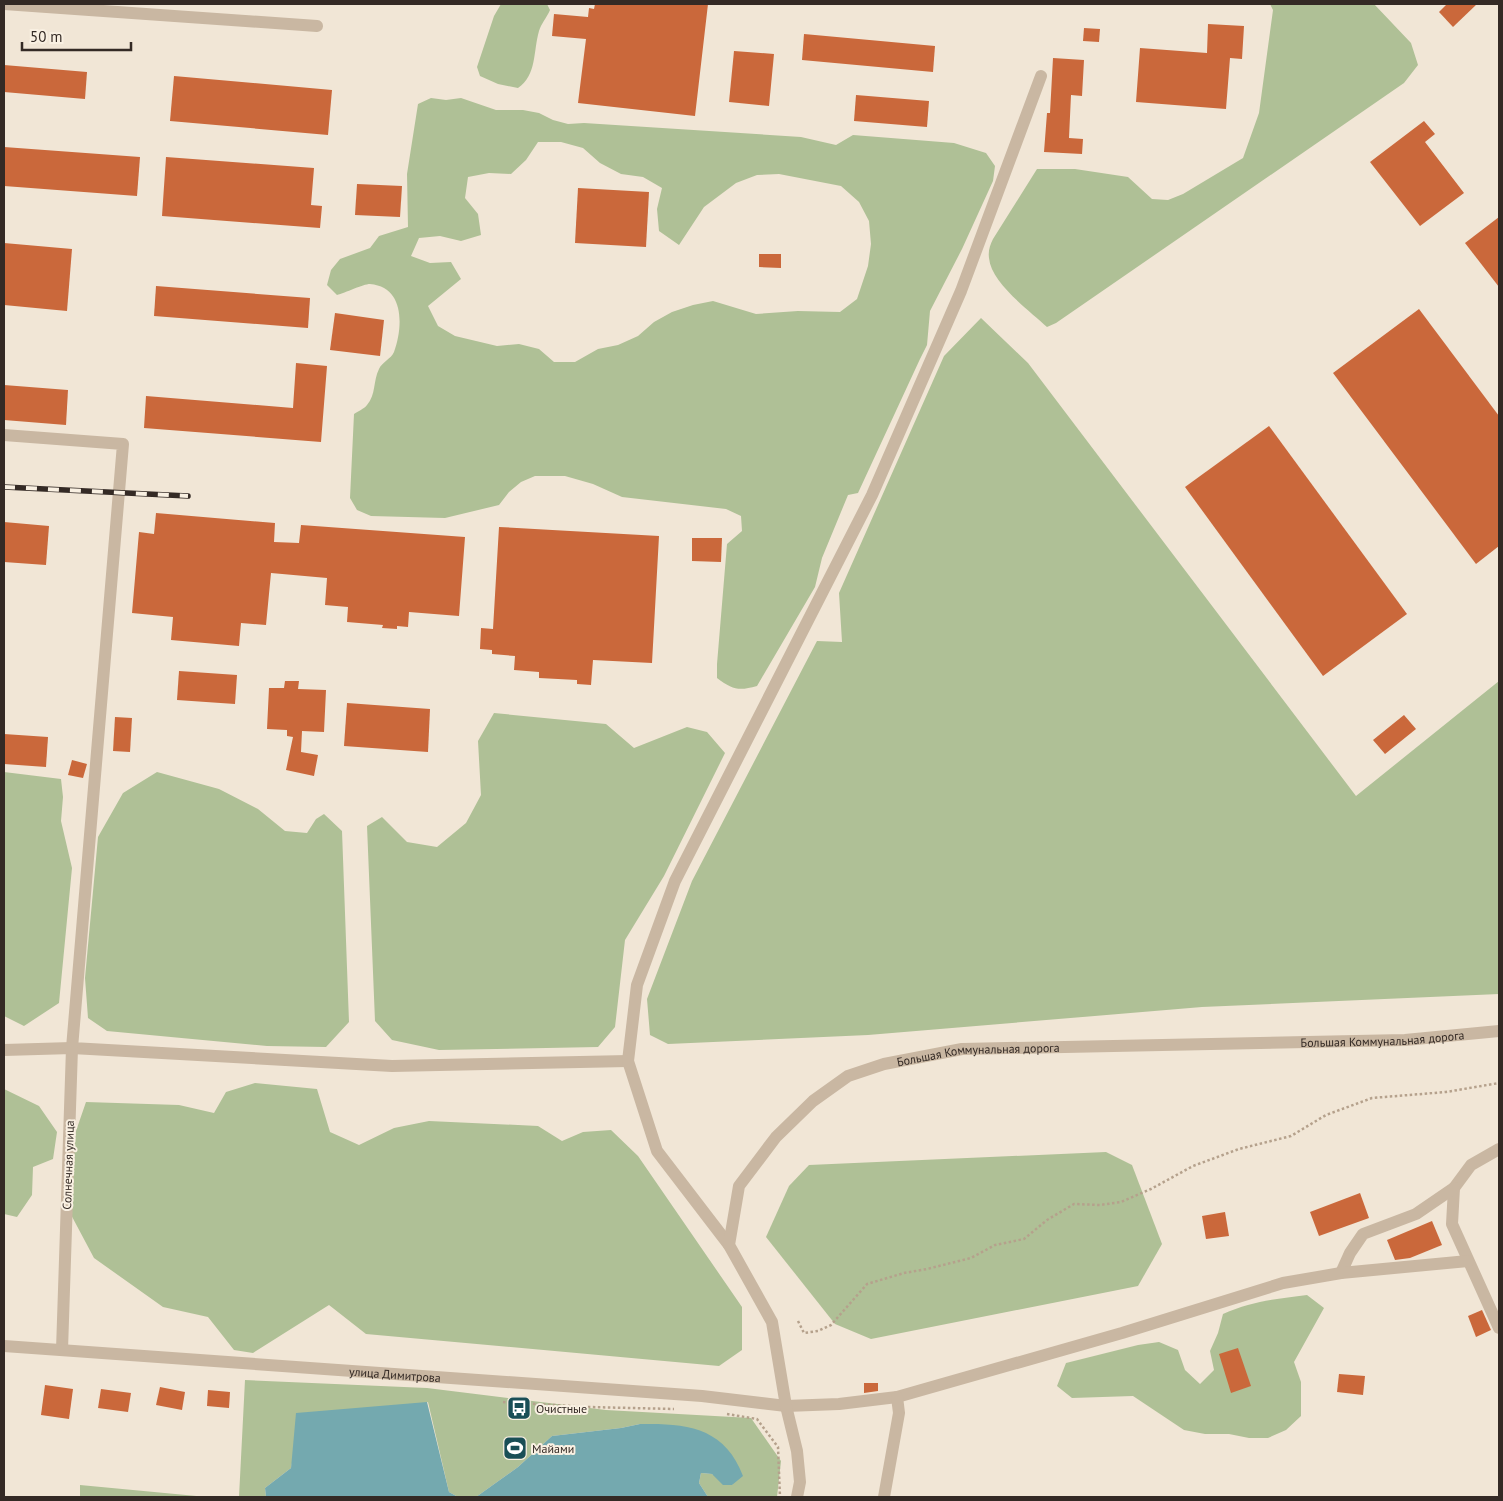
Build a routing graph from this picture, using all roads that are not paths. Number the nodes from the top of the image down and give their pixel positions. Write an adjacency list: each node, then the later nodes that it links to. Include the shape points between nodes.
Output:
1 (4, 4): 2 (street)
2 (317, 26)
3 (1041, 76): 8 (street, via 961,291 872,496 675,881 637,984)
4 (4, 435): 6 (street, Солнечная улица, via 123,444)
5 (1499, 1031): 11 (street, Большая Коммунальная дорога, via 1405,1040 962,1049 884,1064 848,1076 814,1100 776,1137 739,1186)
6 (72, 1048): 7 (street); 8 (street, via 392,1066); 16 (street, Солнечная улица)
7 (4, 1050)
8 (628, 1062): 11 (street, via 657,1151)
9 (1499, 1150): 10 (street, via 1471,1165)
10 (1454, 1188): 12 (street, via 1452,1224); 13 (street, via 1416,1214 1363,1234)
11 (729, 1245): 18 (street, via 772,1322)
12 (1468, 1261): 13 (street, улица Димитрова); 14 (street)
13 (1341, 1274): 17 (street, улица Димитрова, via 1282,1283 1122,1333)
14 (1499, 1328)
15 (4, 1346): 16 (street, улица Димитрова)
16 (62, 1350): 18 (street, улица Димитрова, via 702,1396)
17 (897, 1397): 18 (street, улица Димитрова); 20 (street, via 899,1413)
18 (786, 1406): 19 (street, via 800,1482)
19 (797, 1497)
20 (884, 1497)

